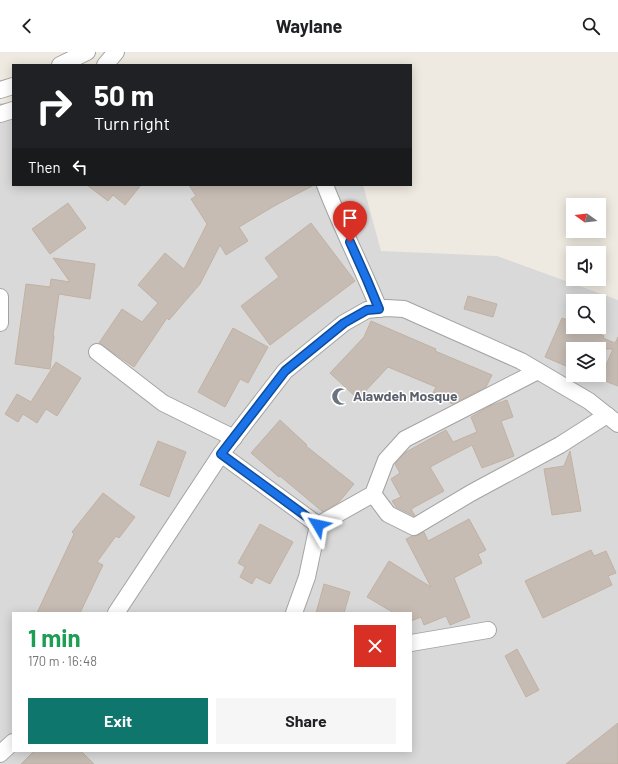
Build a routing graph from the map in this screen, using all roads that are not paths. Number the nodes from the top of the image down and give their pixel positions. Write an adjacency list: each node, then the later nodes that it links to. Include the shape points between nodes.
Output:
1 (87, 52): 3 (street)
2 (116, 52): 4 (street)
3 (62, 64)
4 (106, 64)
5 (12, 86): 6 (street)
6 (0, 90)
7 (12, 110): 8 (street)
8 (0, 114)
9 (325, 186): 11 (street)
10 (0, 297): 12 (street)
11 (379, 309): 14 (street, via 404,309); 16 (street, via 367,310 344,323 285,371)
12 (0, 323)
13 (97, 352): 16 (street, via 163,402)
14 (538, 371): 15 (street, via 589,402); 18 (street, via 405,439 386,460)
15 (612, 420): 18 (street, via 560,444 414,527 388,514)
16 (234, 438): 17 (street)
17 (221, 454): 19 (street); 20 (street)
18 (373, 494): 19 (street)
19 (318, 525): 21 (street, via 307,577)
20 (117, 612)
21 (294, 612)
22 (488, 630): 23 (street)
23 (412, 643)
24 (12, 743): 25 (street)
25 (0, 754)

